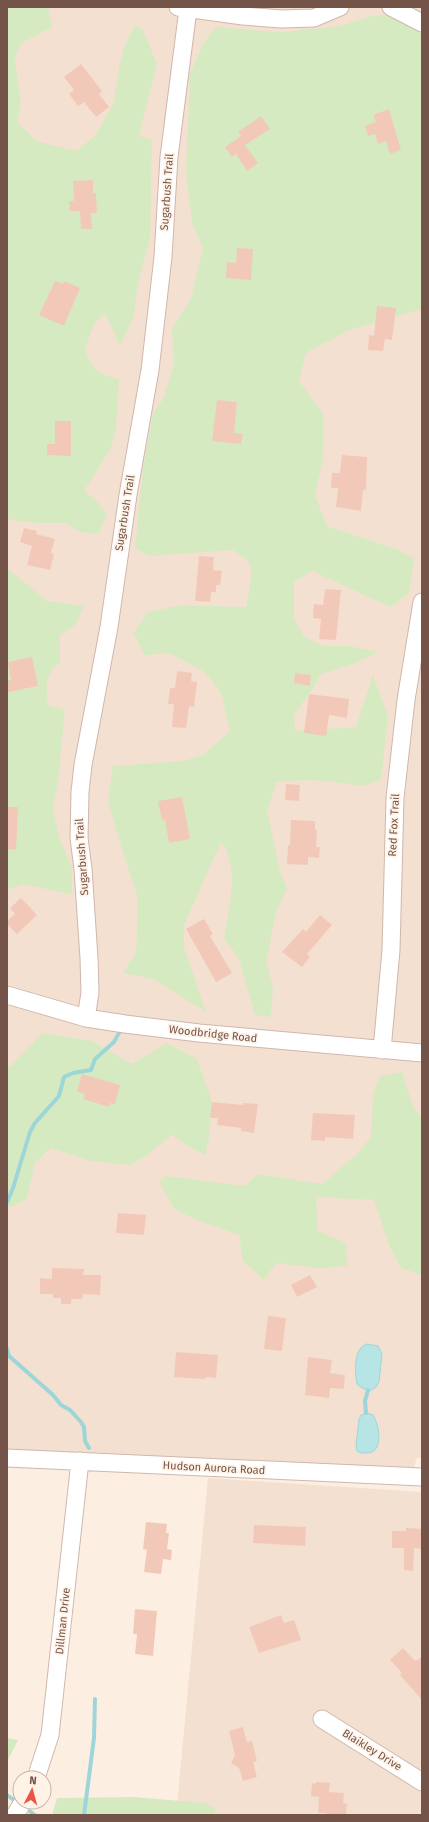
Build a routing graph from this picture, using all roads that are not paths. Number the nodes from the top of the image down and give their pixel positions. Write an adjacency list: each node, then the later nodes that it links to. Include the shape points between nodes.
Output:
1 (340, 7): 3 (street, via 314,18 281,19)
2 (391, 7): 4 (street)
3 (183, 8): 7 (street, Sugarbush Trail, via 169,157 163,257 150,370 80,792 79,838 83,866 90,993)
4 (422, 23)
5 (422, 602): 8 (street, Red Fox Trail, via 406,700 395,798 391,950)
6 (7, 995): 7 (street, Woodbridge Road)
7 (86, 1018): 8 (street, Woodbridge Road, via 199,1033)
8 (382, 1050): 9 (street, Woodbridge Road)
9 (422, 1052)
10 (7, 1458): 11 (street, Hudson Aurora Road)
11 (80, 1461): 12 (street, Hudson Aurora Road); 14 (street, Dillman Drive, via 50,1735)
12 (422, 1477)
13 (322, 1718): 15 (street, Blaikley Drive)
14 (39, 1770)
15 (422, 1782)

